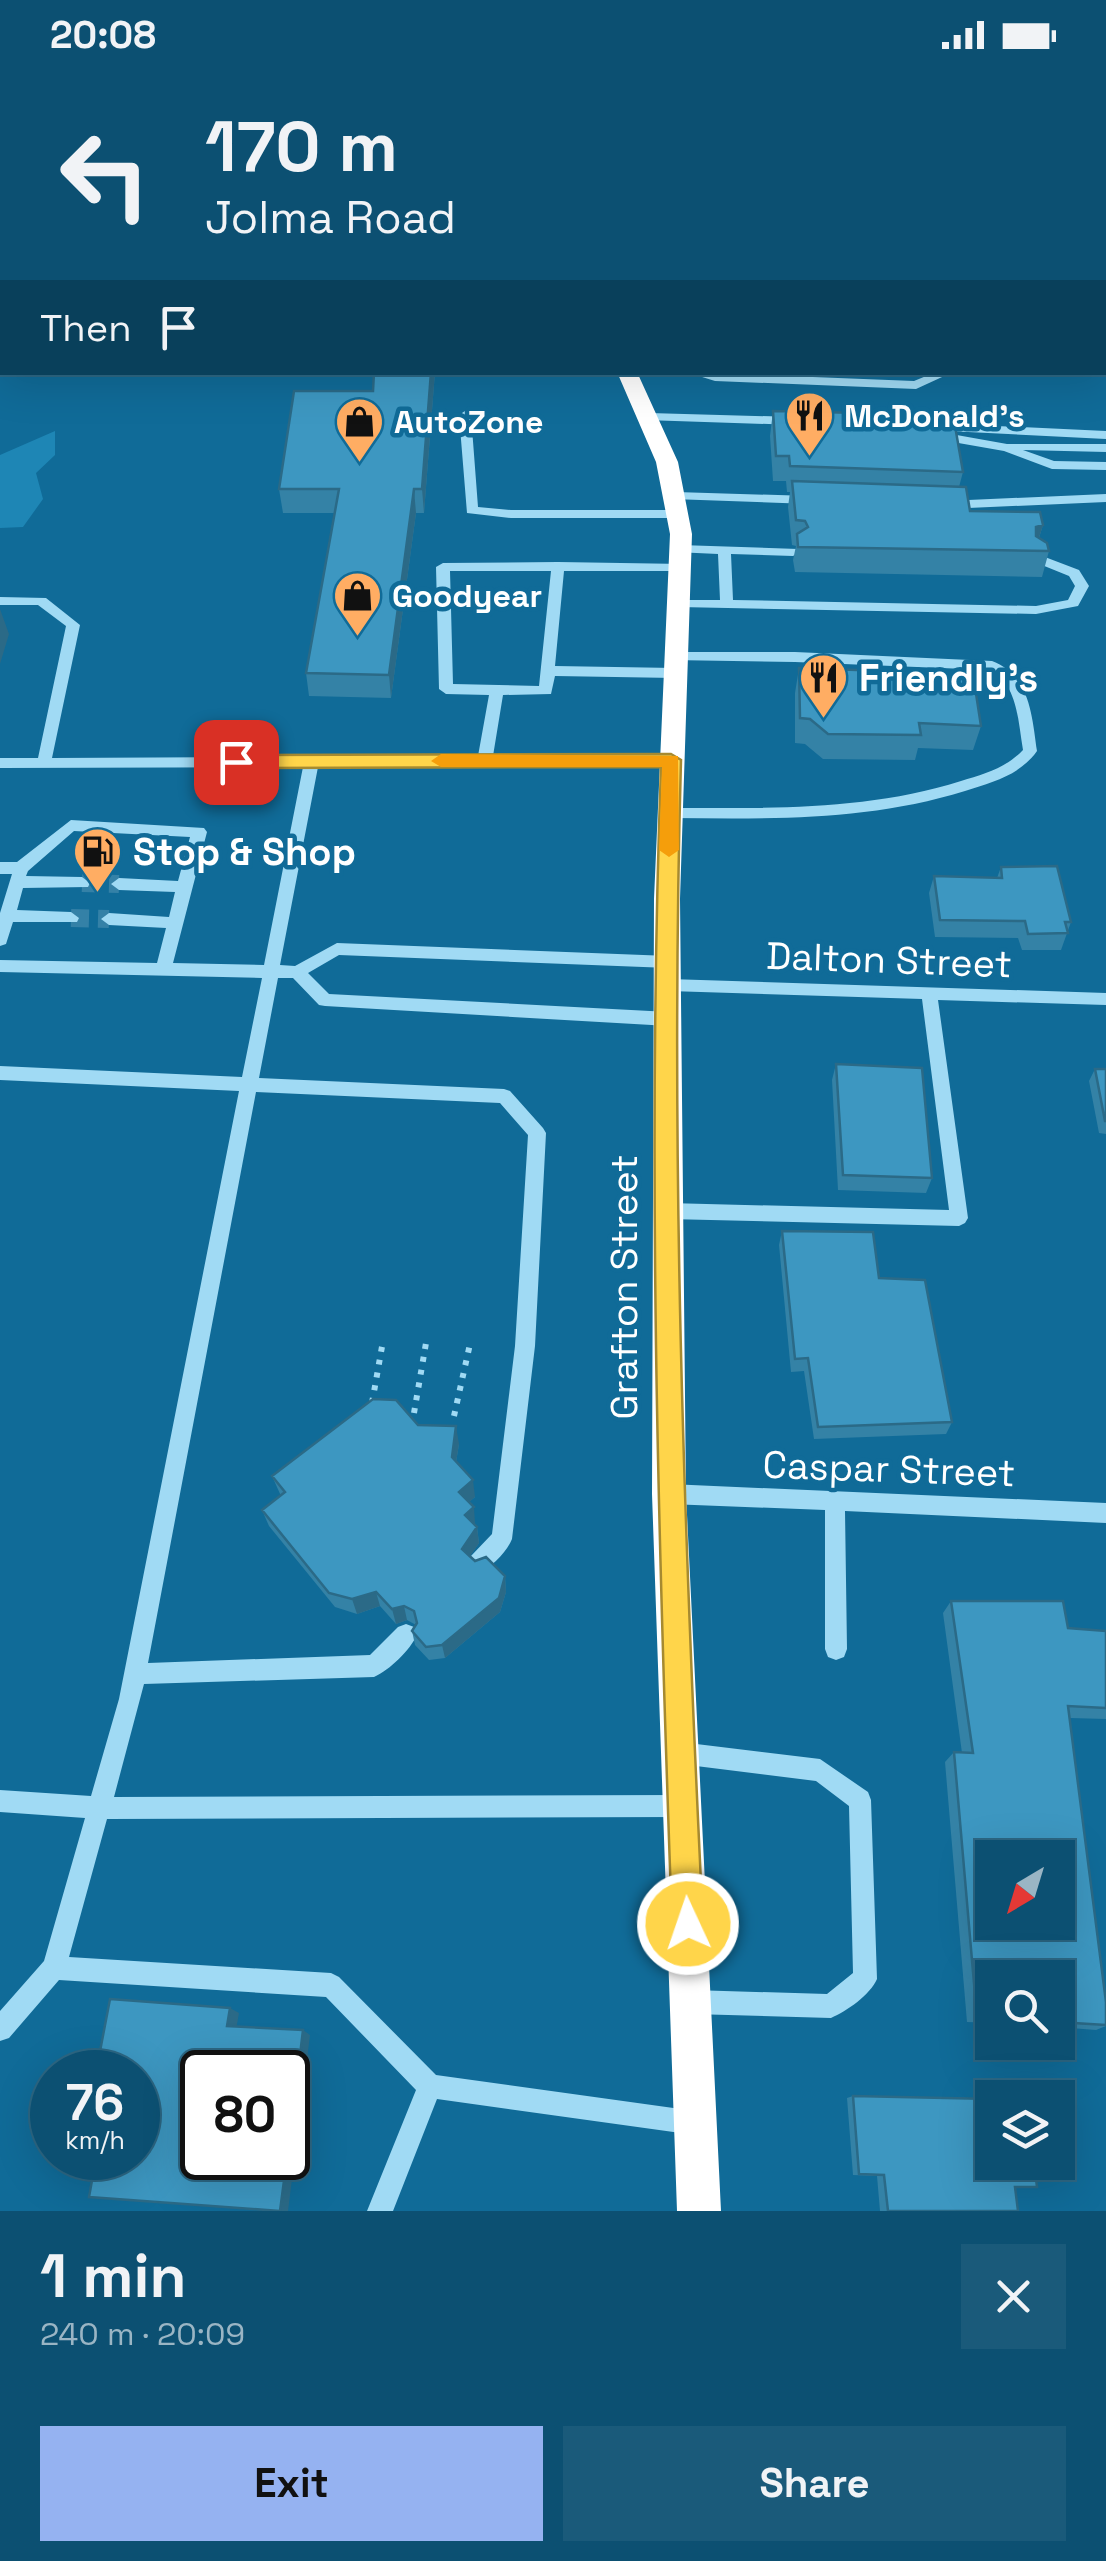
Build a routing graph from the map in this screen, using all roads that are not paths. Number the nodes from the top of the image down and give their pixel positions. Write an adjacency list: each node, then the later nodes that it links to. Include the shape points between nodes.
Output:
1 (628, 375): 5 (highway, Grafton Street)
2 (704, 375): 3 (street, via 916,385)
3 (940, 375)
4 (465, 415): 14 (street, via 472,510)
5 (649, 416): 6 (street, via 752,420 785,433); 14 (highway, Grafton Street)
6 (807, 427)
7 (1106, 435): 8 (street, via 915,431)
8 (997, 446): 9 (street); 10 (street, via 1052,465)
9 (1106, 448)
10 (1106, 466)
11 (1106, 498): 13 (street)
12 (832, 501): 14 (street)
13 (926, 504)
14 (678, 505): 17 (highway, Grafton Street)
15 (724, 550): 16 (street); 17 (street); 22 (street)
16 (793, 552)
17 (680, 558): 19 (street); 21 (highway, Grafton Street)
18 (1037, 558): 22 (street, via 1074,573 1082,586 1073,604 1054,610)
19 (558, 566): 24 (street); 25 (street, via 444,567 446,688)
20 (0, 601): 30 (street, via 41,601 73,625)
21 (679, 603): 22 (street); 23 (highway, Grafton Street)
22 (727, 604)
23 (676, 665): 24 (street); 26 (highway, Grafton Street); 31 (street, via 795,657 992,666 1013,680 1030,752 1020,765 889,808)
24 (548, 671): 25 (street, via 546,691)
25 (497, 690): 28 (street)
26 (671, 760): 28 (street); 31 (highway, Grafton Street)
27 (312, 761): 28 (street); 30 (street); 44 (street)
28 (485, 761)
29 (0, 763): 30 (street)
30 (44, 763)
31 (670, 814): 46 (highway, Grafton Street)
32 (0, 868): 33 (street)
33 (19, 876): 34 (street); 36 (street, via 71,825 199,832); 37 (street)
34 (82, 883)
35 (119, 884): 36 (street)
36 (184, 886): 40 (street)
37 (7, 916): 38 (street); 41 (street)
38 (71, 918)
39 (109, 919): 40 (street)
40 (175, 922): 43 (street)
41 (0, 940)
42 (0, 966): 43 (street)
43 (163, 969): 44 (street)
44 (272, 970): 45 (street); 51 (street)
45 (297, 972): 46 (street, Dalton Street, via 338,949); 49 (street, via 325,1000)
46 (669, 973): 47 (street, Dalton Street); 49 (highway, Grafton Street)
47 (928, 994): 48 (street, Dalton Street); 52 (street, via 958,1218)
48 (1106, 1000)
49 (669, 1019): 52 (highway, Grafton Street)
50 (0, 1073): 51 (street)
51 (248, 1082): 56 (street, via 504,1096 537,1132 525,1346 502,1540); 59 (street)
52 (668, 1211): 53 (highway, Grafton Street)
53 (669, 1494): 54 (street, Caspar Street); 60 (highway, Grafton Street)
54 (835, 1502): 55 (street, Caspar Street); 58 (street)
55 (1106, 1513)
56 (478, 1563)
57 (406, 1635): 59 (street, via 374,1666)
58 (836, 1649)
59 (134, 1674): 63 (street)
60 (680, 1753): 62 (highway, Grafton Street); 65 (street, via 820,1770 860,1800 865,1979 830,2006)
61 (0, 1801): 63 (street)
62 (682, 1806): 63 (street); 65 (highway, Grafton Street)
63 (100, 1808): 64 (street)
64 (54, 1968): 66 (street); 67 (street, via 331,1985)
65 (692, 2002): 68 (highway, Grafton Street)
66 (0, 2029)
67 (430, 2086): 68 (street); 69 (street)
68 (696, 2123): 70 (highway, Grafton Street)
69 (380, 2211)
70 (698, 2211)

